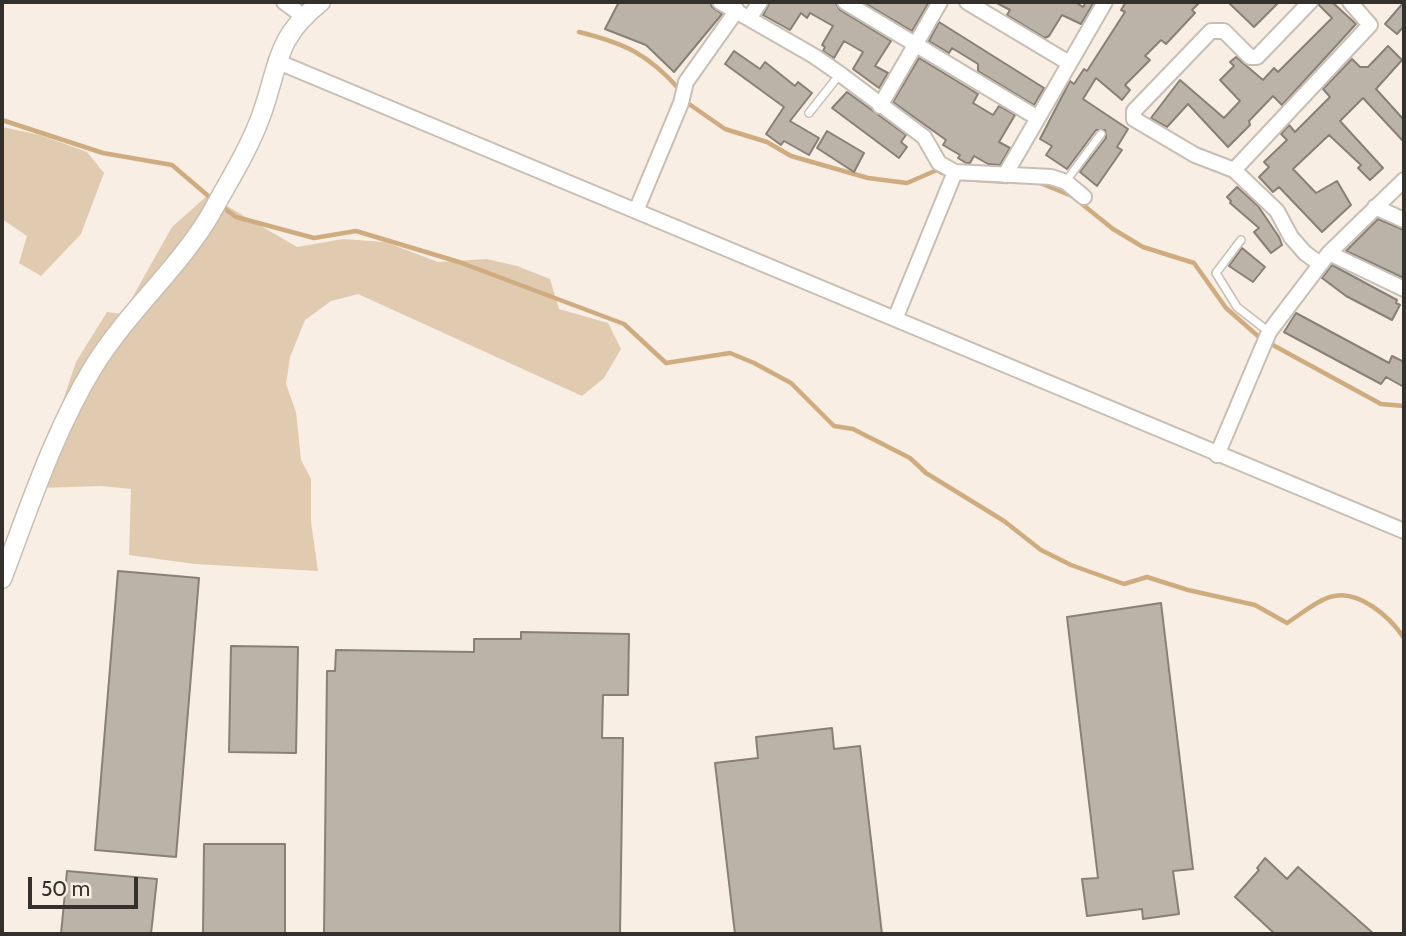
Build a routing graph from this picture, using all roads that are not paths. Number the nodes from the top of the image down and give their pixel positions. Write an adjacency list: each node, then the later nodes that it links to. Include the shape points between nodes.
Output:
1 (284, 2): 12 (street)
2 (321, 2): 12 (street)
3 (720, 2): 11 (street)
4 (760, 2): 11 (street)
5 (845, 2): 13 (street)
6 (940, 2): 13 (street)
7 (967, 2): 15 (street)
8 (1310, 2): 21 (street, via 1256,57 1250,57 1224,31 1211,31 1134,111 1134,119 1195,155)
9 (1350, 2): 21 (street, via 1370,25)
10 (1101, 3): 15 (street)
11 (743, 13): 16 (street); 28 (street, via 686,82)
12 (303, 16): 14 (street, via 291,28)
13 (915, 44): 17 (street); 19 (street)
14 (276, 61): 28 (street); 37 (street, via 258,124 210,214 93,367 41,477)
15 (1069, 63): 19 (street)
16 (840, 74): 17 (street); 18 (lane)
17 (880, 106): 22 (street, via 924,137 939,163)
18 (809, 113)
19 (1036, 117): 23 (street)
20 (1101, 134): 25 (lane)
21 (1234, 170): 31 (street, via 1277,211 1298,245)
22 (955, 172): 23 (street); 33 (street)
23 (1005, 175): 25 (street)
24 (1404, 180): 27 (street)
25 (1066, 182): 26 (street)
26 (1084, 197)
27 (1375, 207): 29 (street); 31 (street)
28 (636, 211): 33 (street)
29 (1404, 220)
30 (1241, 240): 34 (lane, via 1216,273 1237,307)
31 (1324, 259): 32 (street); 34 (street)
32 (1404, 289)
33 (895, 319): 35 (street)
34 (1269, 332): 35 (street)
35 (1217, 455): 36 (street)
36 (1404, 531)
37 (2, 579)

